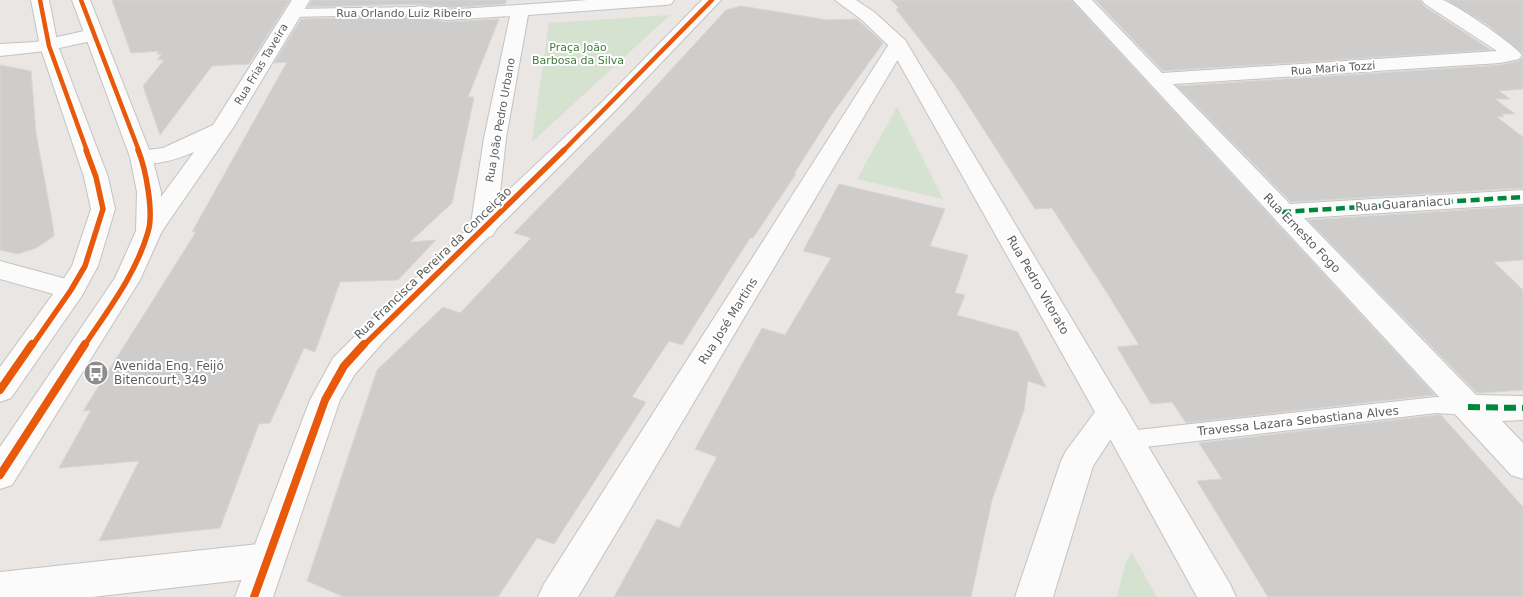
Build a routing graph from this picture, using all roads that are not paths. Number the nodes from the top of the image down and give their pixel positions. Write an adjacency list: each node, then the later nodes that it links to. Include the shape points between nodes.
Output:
1 (40, 0): 13 (street)
2 (81, 0): 11 (street)
3 (665, 0): 9 (street, Rua Orlando Luiz Ribeiro)
4 (712, 0): 20 (street, Rua Francisca Pereira da Conceição, via 610,106)
5 (844, 0): 12 (street, Rua Pedro Vitorato, via 868,16)
6 (1082, 0): 15 (street, Rua Ernesto Fogo)
7 (1430, 0): 15 (street, Rua Maria Tozzi, via 1512,55)
8 (296, 7): 10 (lane, Rua Orlando Luiz Ribeiro); 16 (street, Rua Frias Taveira)
9 (520, 10): 10 (street, Rua Orlando Luiz Ribeiro, via 446,15); 20 (street, Rua João Pedro Urbano)
10 (420, 11)
11 (93, 35): 13 (street); 17 (street)
12 (898, 44): 27 (street, Rua Pedro Vitorato); 33 (street, Rua José Martins)
13 (49, 46): 14 (street); 23 (street, via 96,177 103,209 85,266)
14 (0, 50)
15 (1156, 79): 19 (street, Rua Ernesto Fogo)
16 (222, 128): 17 (street, via 168,154); 21 (street, Rua Frias Taveira)
17 (141, 157): 21 (street, via 149,192)
18 (1523, 197): 19 (street, Rua Guaraniacu)
19 (1282, 212): 25 (street, Rua Ernesto Fogo)
20 (483, 230): 30 (street, Rua Francisca Pereira da Conceição, via 344,366 325,400)
21 (149, 232): 29 (street, via 127,280)
22 (0, 270): 23 (street)
23 (71, 290): 24 (street)
24 (0, 390)
25 (1468, 407): 26 (street); 27 (lane, Travessa Lazara Sebastiana Alves, via 1436,405); 28 (street, Rua Ernesto Fogo)
26 (1523, 408)
27 (1120, 426): 34 (street, via 1078,461); 35 (street, Rua Pedro Vitorato)
28 (1523, 465)
29 (0, 475)
30 (267, 560): 31 (street); 32 (street, Rua Francisca Pereira da Conceição)
31 (0, 590)
32 (254, 597)
33 (557, 597)
34 (1034, 597)
35 (1218, 597)

